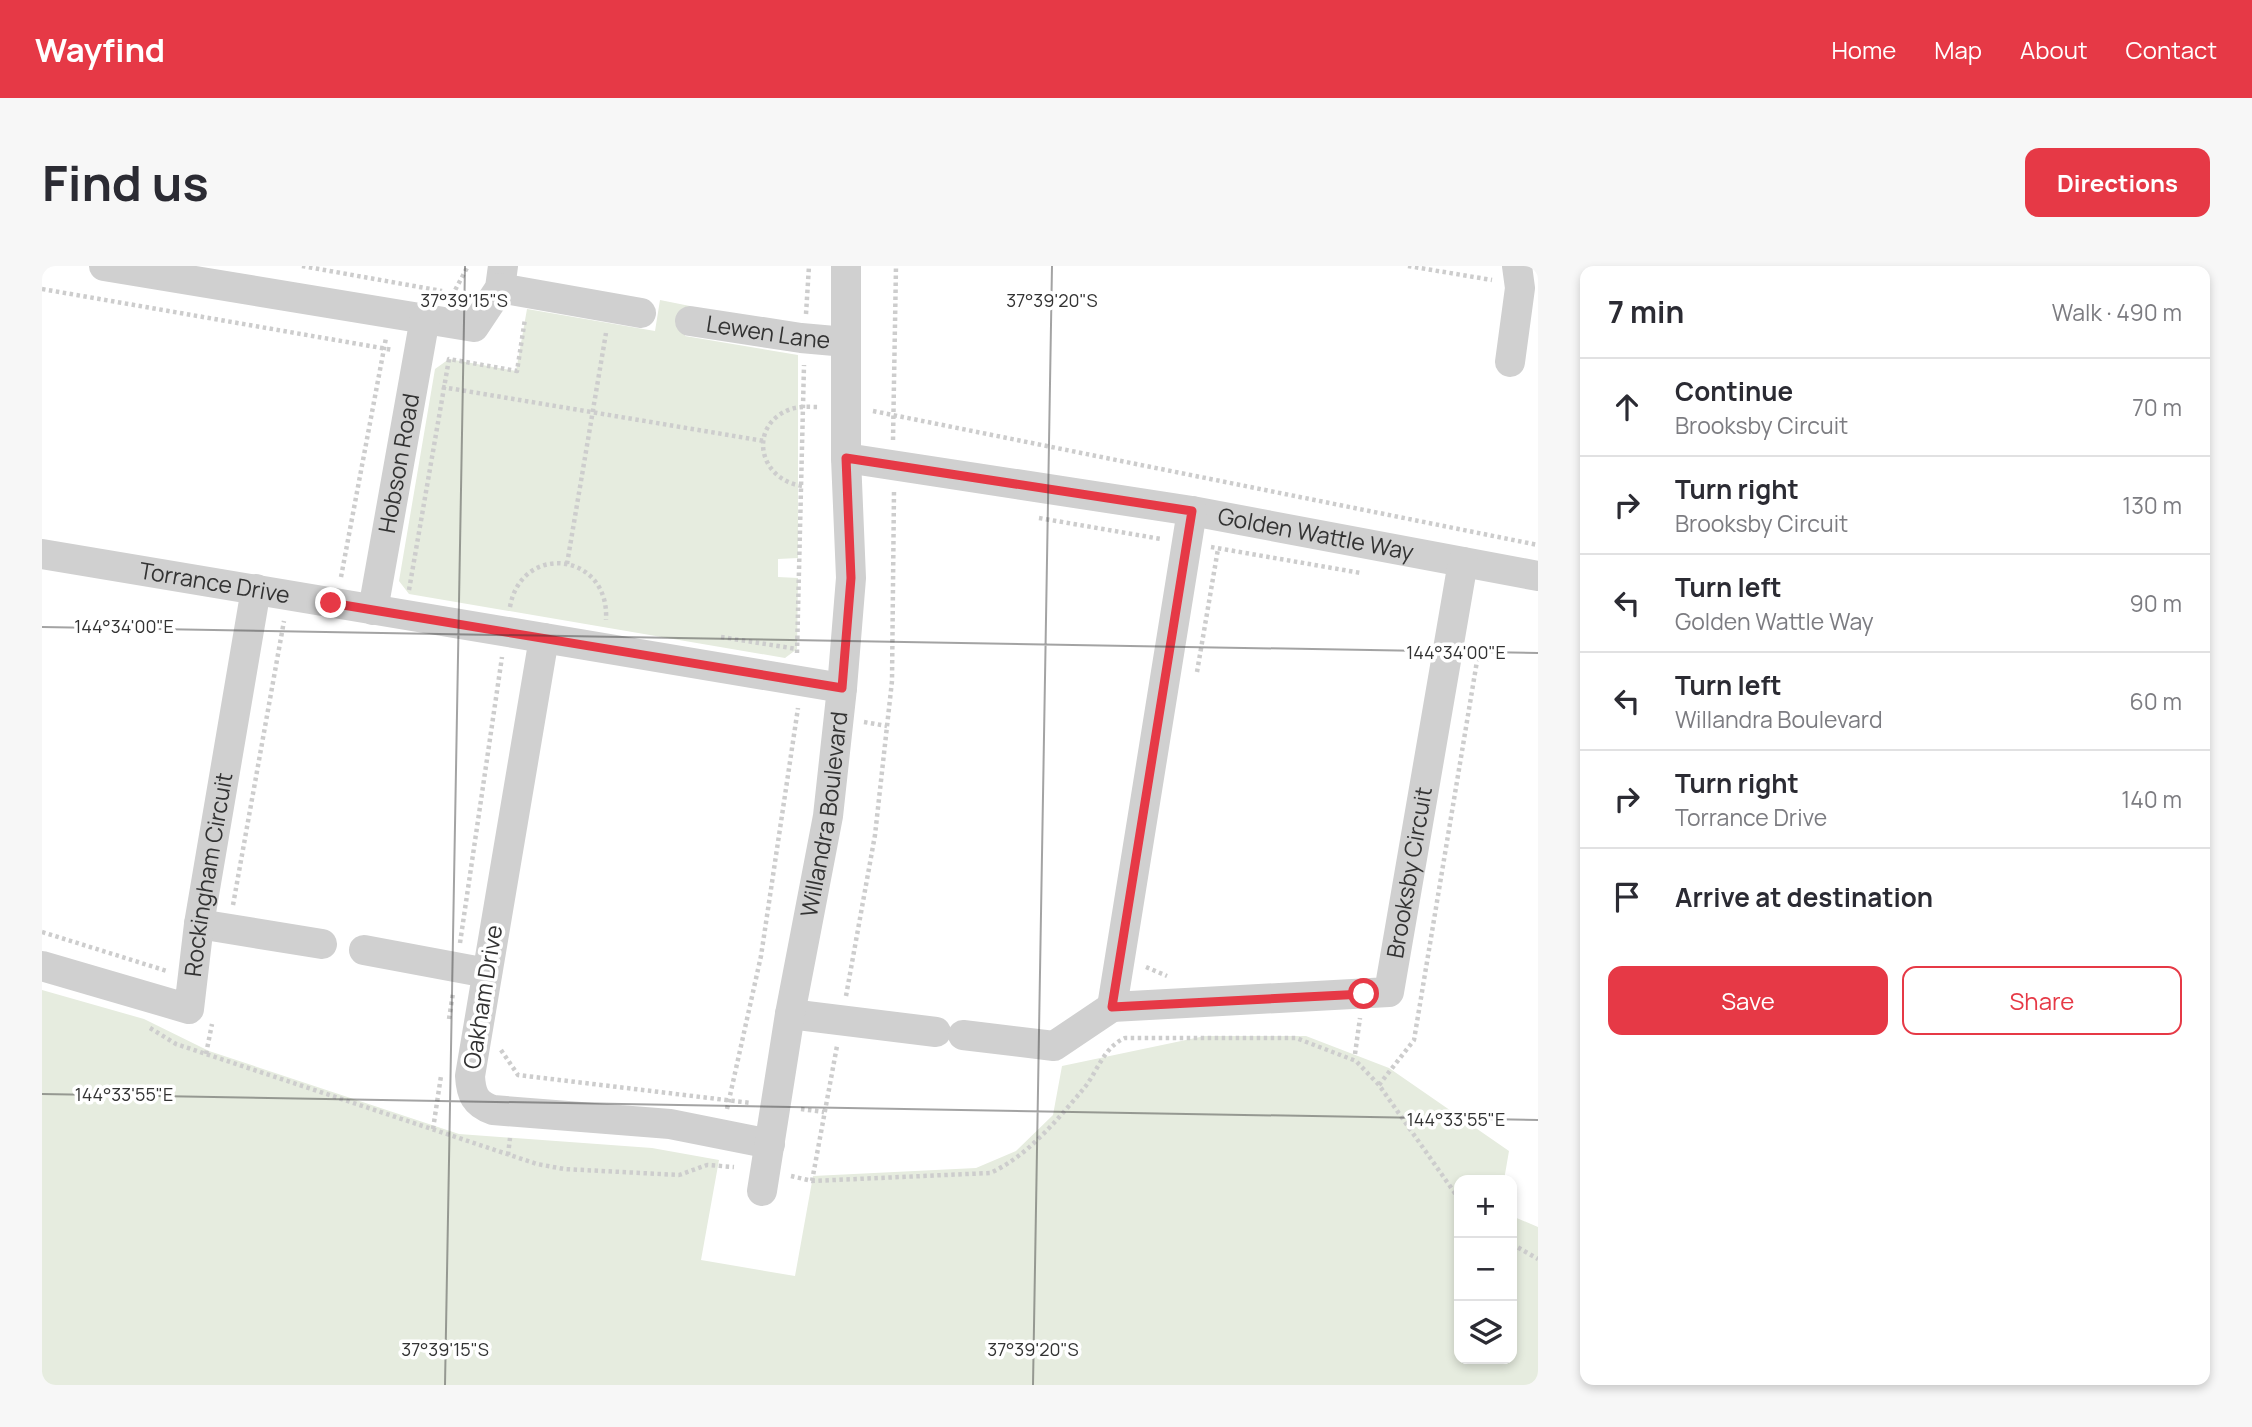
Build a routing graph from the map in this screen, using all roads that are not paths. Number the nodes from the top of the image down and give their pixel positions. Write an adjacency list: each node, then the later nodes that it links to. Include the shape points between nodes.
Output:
1 (104, 266): 6 (street)
2 (846, 266): 8 (street, Willandra Boulevard)
3 (1519, 275): 9 (street)
4 (511, 282): 5 (street); 6 (street, via 474,327)
5 (641, 313)
6 (425, 318): 16 (street, Hobson Road)
7 (690, 321): 8 (street, Lewen Lane)
8 (846, 342): 10 (street, Willandra Boulevard)
9 (1510, 362)
10 (846, 458): 11 (street, Golden Wattle Way); 18 (street, Willandra Boulevard, via 851,578)
11 (1192, 511): 13 (street, Golden Wattle Way); 24 (street)
12 (42, 554): 15 (street, Torrance Drive)
13 (1463, 562): 14 (street, Golden Wattle Way); 24 (street, Brooksby Circuit, via 1389,992)
14 (1538, 576)
15 (256, 589): 16 (street, Torrance Drive); 19 (street, Rockingham Circuit)
16 (373, 610): 17 (street, Torrance Drive)
17 (544, 638): 18 (street, Torrance Drive); 23 (street, Oakham Drive)
18 (842, 688): 25 (street, Willandra Boulevard, via 828,816)
19 (199, 923): 20 (street); 22 (street, Rockingham Circuit, via 189,1009)
20 (322, 944)
21 (364, 950): 23 (street)
22 (42, 966)
23 (487, 973): 26 (street, Oakham Drive, via 470,1076 471,1091 482,1106 670,1124)
24 (1112, 1007): 25 (street, via 1054,1046)
25 (790, 1014): 26 (street, Willandra Boulevard)
26 (770, 1144): 27 (street, Willandra Boulevard)
27 (762, 1191)

